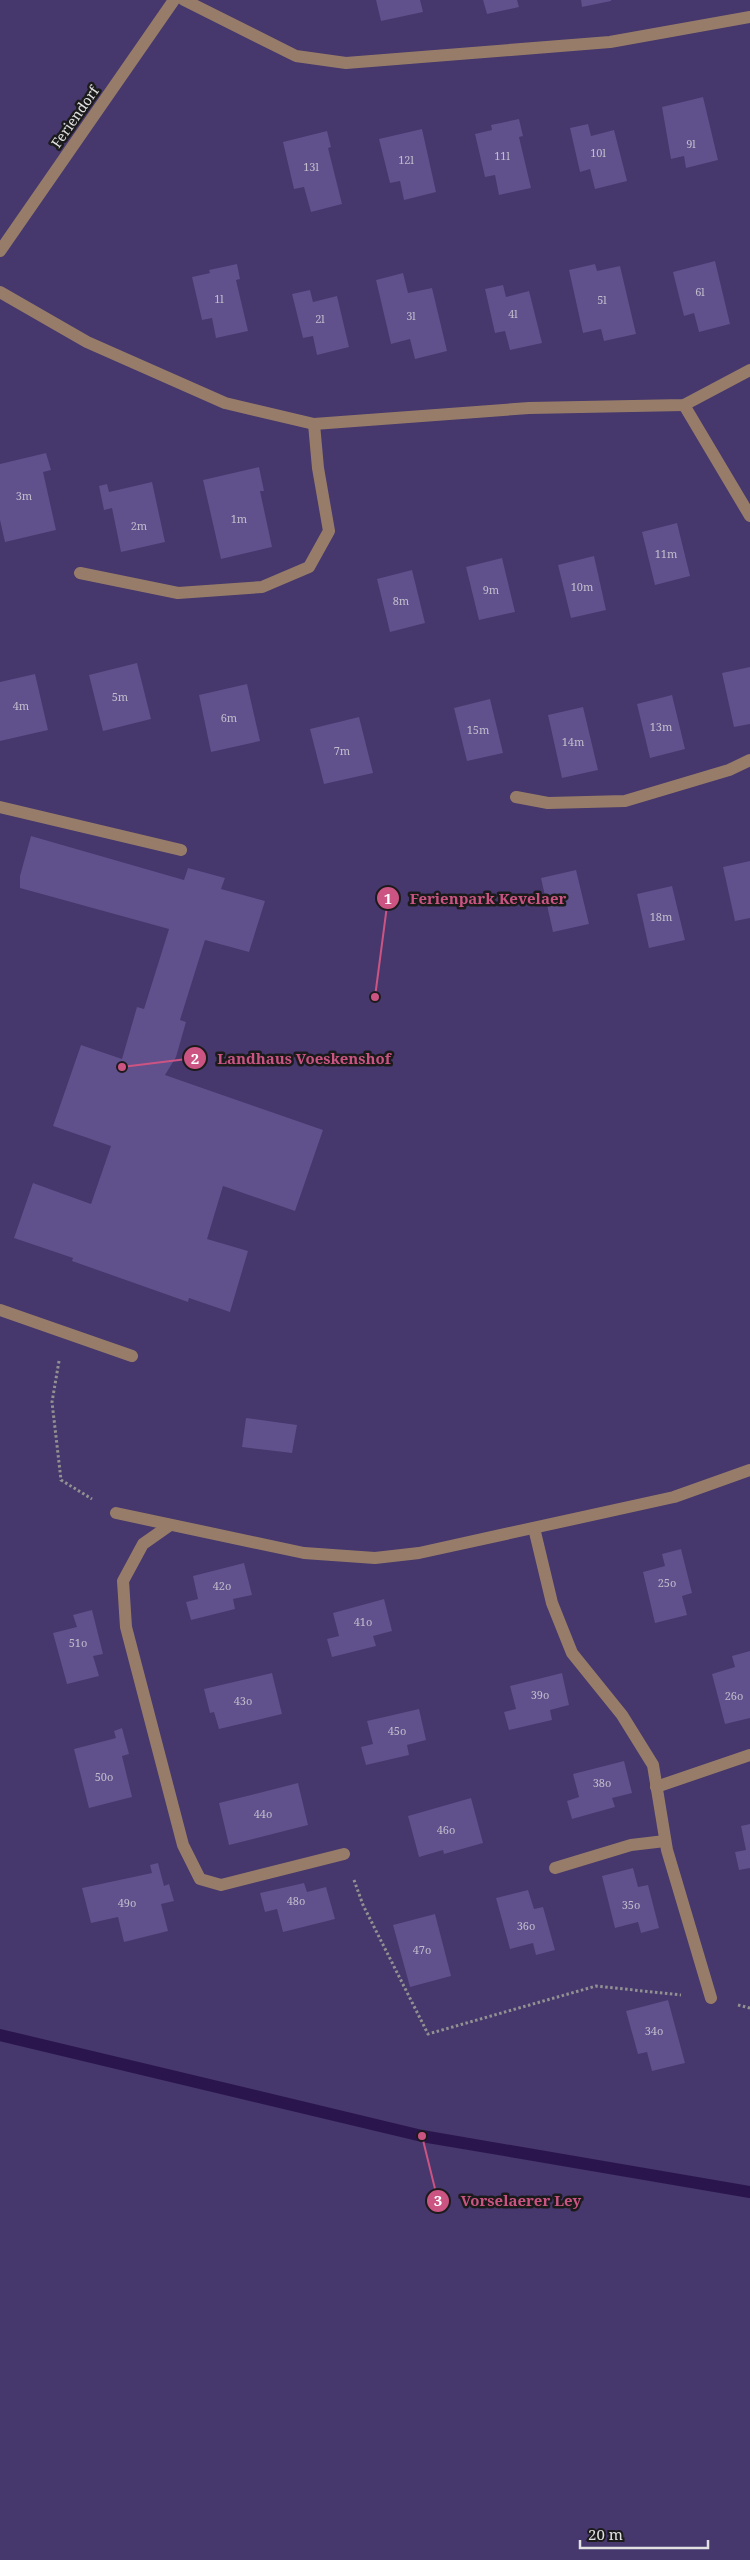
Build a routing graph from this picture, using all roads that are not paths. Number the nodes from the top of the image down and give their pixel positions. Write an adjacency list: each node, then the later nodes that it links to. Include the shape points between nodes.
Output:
1 (174, 0): 4 (lane, Feriendorf)
2 (184, 0): 3 (lane, via 296,56 346,63 610,42)
3 (750, 17)
4 (0, 251)
5 (0, 292): 8 (lane, via 87,342 225,402)
6 (750, 370): 7 (lane)
7 (684, 405): 8 (lane, via 529,408); 9 (lane)
8 (314, 424): 10 (lane, via 329,531 309,567 262,587 178,594)
9 (750, 516)
10 (80, 573)
11 (750, 760): 12 (lane, via 729,770 625,801 548,804)
12 (516, 797)
13 (0, 807): 14 (lane)
14 (181, 850)
15 (0, 1310): 16 (lane)
16 (132, 1356)
17 (750, 1470): 20 (lane, via 674,1497)
18 (116, 1513): 19 (lane)
19 (170, 1525): 20 (lane, via 304,1553 376,1558); 24 (lane, via 144,1544 123,1581 126,1628 183,1845 200,1878 221,1885)
20 (534, 1528): 22 (lane, via 552,1603 572,1653 622,1715 653,1765)
21 (750, 1755): 22 (lane)
22 (656, 1787): 23 (lane)
23 (665, 1841): 25 (lane, via 631,1845); 26 (lane)
24 (344, 1854)
25 (555, 1868)
26 (711, 1998)

